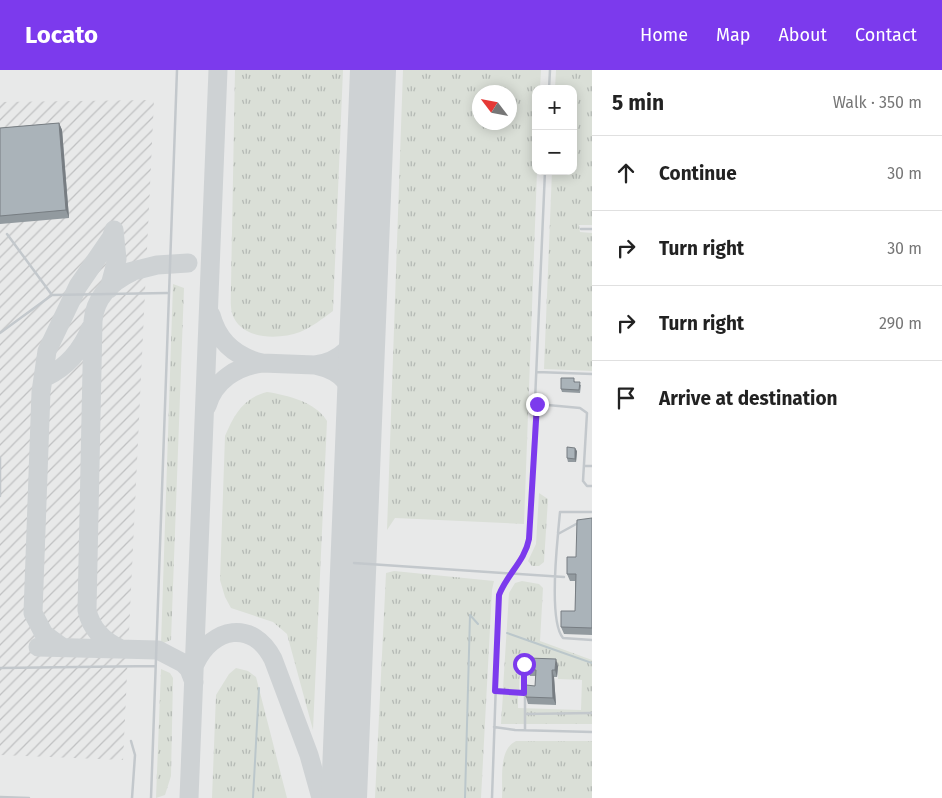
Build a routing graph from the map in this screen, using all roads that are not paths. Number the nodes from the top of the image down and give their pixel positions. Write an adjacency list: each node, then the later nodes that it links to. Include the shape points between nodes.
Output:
1 (177, 70): 8 (lane)
2 (550, 70): 3 (lane)
3 (549, 85)
4 (546, 175): 11 (lane)
5 (581, 229): 6 (lane)
6 (592, 229)
7 (7, 234): 9 (lane)
8 (167, 293): 9 (lane); 28 (lane)
9 (52, 296): 10 (lane)
10 (0, 333)
11 (538, 372): 12 (lane); 13 (lane)
12 (592, 374)
13 (537, 404): 15 (lane, via 580,408 587,413); 23 (lane, via 529,539 526,552)
14 (0, 458): 18 (lane)
15 (584, 466): 16 (lane); 17 (lane, via 584,484)
16 (592, 466)
17 (592, 486)
18 (0, 496)
19 (592, 512): 21 (lane, via 560,512)
20 (581, 522): 21 (lane)
21 (558, 534): 24 (lane)
22 (354, 563): 23 (lane)
23 (511, 574): 24 (lane); 30 (lane, via 499,595)
24 (554, 577): 25 (lane); 26 (lane, via 559,634 563,638)
25 (564, 577)
26 (592, 640)
27 (524, 664): 31 (lane)
28 (155, 666): 29 (lane); 41 (lane)
29 (0, 668)
30 (495, 691): 31 (lane); 34 (lane)
31 (524, 693): 33 (lane)
32 (592, 713): 33 (lane)
33 (525, 714): 35 (lane)
34 (494, 727): 35 (lane); 42 (lane)
35 (525, 730): 36 (lane)
36 (592, 732)
37 (131, 741): 40 (lane, via 135,755)
38 (0, 797): 39 (lane)
39 (29, 798)
40 (132, 798)
41 (151, 798)
42 (492, 798)

